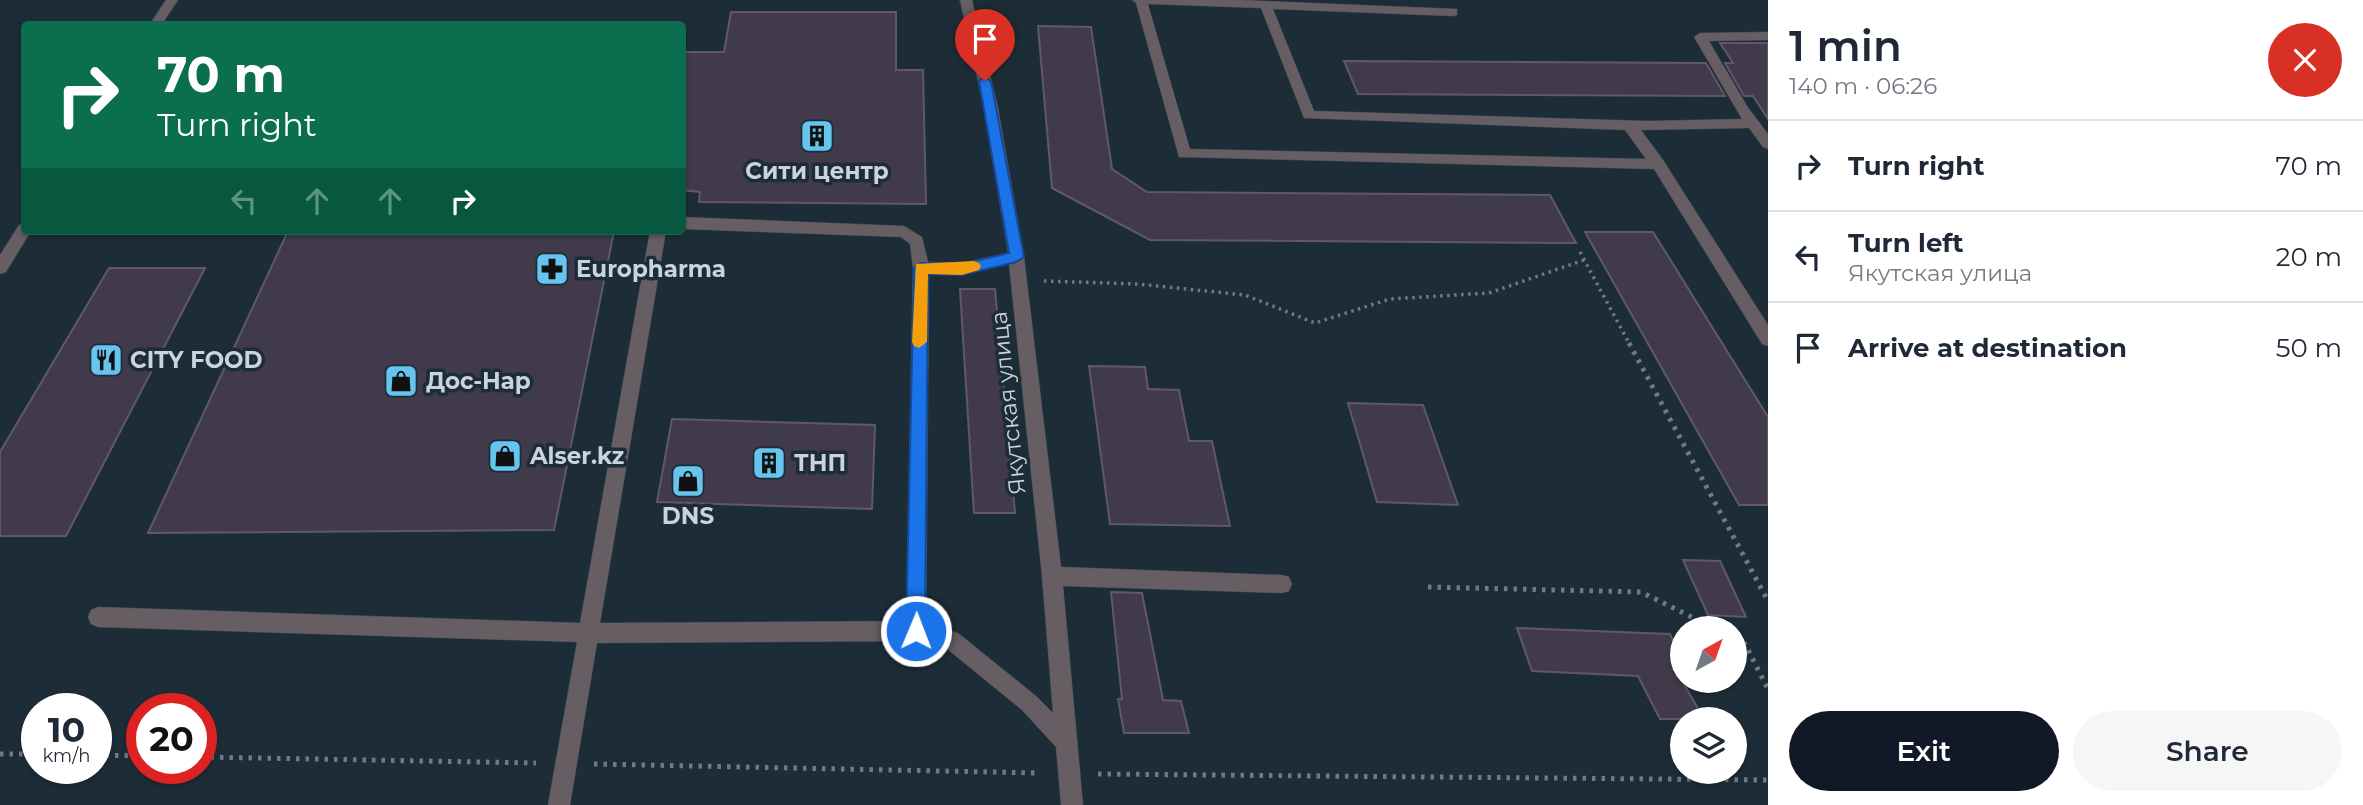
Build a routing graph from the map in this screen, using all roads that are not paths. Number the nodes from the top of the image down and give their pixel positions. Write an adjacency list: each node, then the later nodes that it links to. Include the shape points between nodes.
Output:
1 (172, 0): 6 (street)
2 (966, 0): 15 (street, Якутская улица, via 991,108)
3 (1139, 0): 4 (street); 11 (street, via 1184,154)
4 (1266, 6): 5 (street); 9 (street, via 1309,115)
5 (1453, 12)
6 (158, 21)
7 (1768, 36): 8 (street, via 1700,37)
8 (1753, 123): 9 (street); 10 (street)
9 (1630, 125): 11 (street)
10 (1768, 144)
11 (1658, 164): 18 (street)
12 (686, 223): 17 (street, via 904,233 917,242)
13 (21, 234): 16 (street)
14 (658, 235): 23 (street)
15 (1016, 257): 17 (street, via 962,269); 19 (street, Якутская улица)
16 (0, 268)
17 (921, 268): 22 (street)
18 (1768, 339)
19 (1052, 576): 20 (street); 24 (street, Якутская улица)
20 (1282, 583)
21 (98, 617): 23 (street)
22 (916, 631): 23 (street); 24 (street, via 951,639 1029,703)
23 (590, 633): 25 (street)
24 (1065, 741): 26 (street, Якутская улица)
25 (559, 805)
26 (1072, 805)

